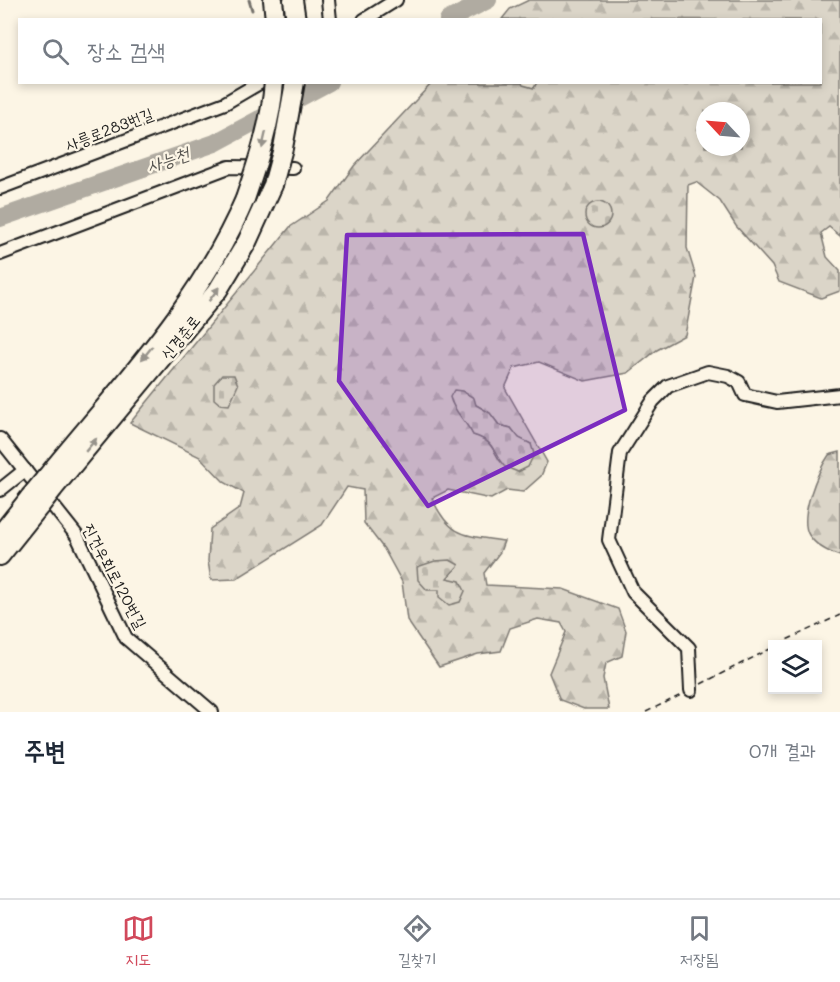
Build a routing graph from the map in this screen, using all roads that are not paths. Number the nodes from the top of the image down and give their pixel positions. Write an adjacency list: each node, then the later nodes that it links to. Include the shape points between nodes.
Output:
1 (273, 0): 5 (highway)
2 (293, 0): 6 (highway)
3 (328, 0): 7 (street)
4 (396, 0): 8 (street)
5 (275, 18)
6 (296, 18)
7 (330, 18)
8 (367, 18)
9 (258, 84): 13 (street, 사릉로283번길, via 225,103)
10 (274, 84): 18 (highway, 신경춘로, one-way to 18, bridge, via 261,151 230,234 179,314)
11 (296, 84): 18 (highway, 신경춘로, one-way to 11, bridge, via 218,290 247,242 273,185)
12 (293, 168): 14 (street, via 229,167)
13 (0, 188)
14 (0, 254)
15 (840, 395): 23 (street, via 777,402 745,395 739,382 708,372 668,386 653,401 620,453 609,540 633,592 689,648)
16 (0, 439): 17 (street, 진건우회로120번길)
17 (25, 470): 19 (street); 24 (street, 진건우회로120번길, via 77,536 126,638)
18 (49, 484): 20 (highway, 신경춘로, bridge)
19 (0, 490)
20 (35, 502): 21 (highway, 신경춘로); 22 (highway, 신경춘로)
21 (0, 535)
22 (0, 556)
23 (691, 690)
24 (212, 712)

